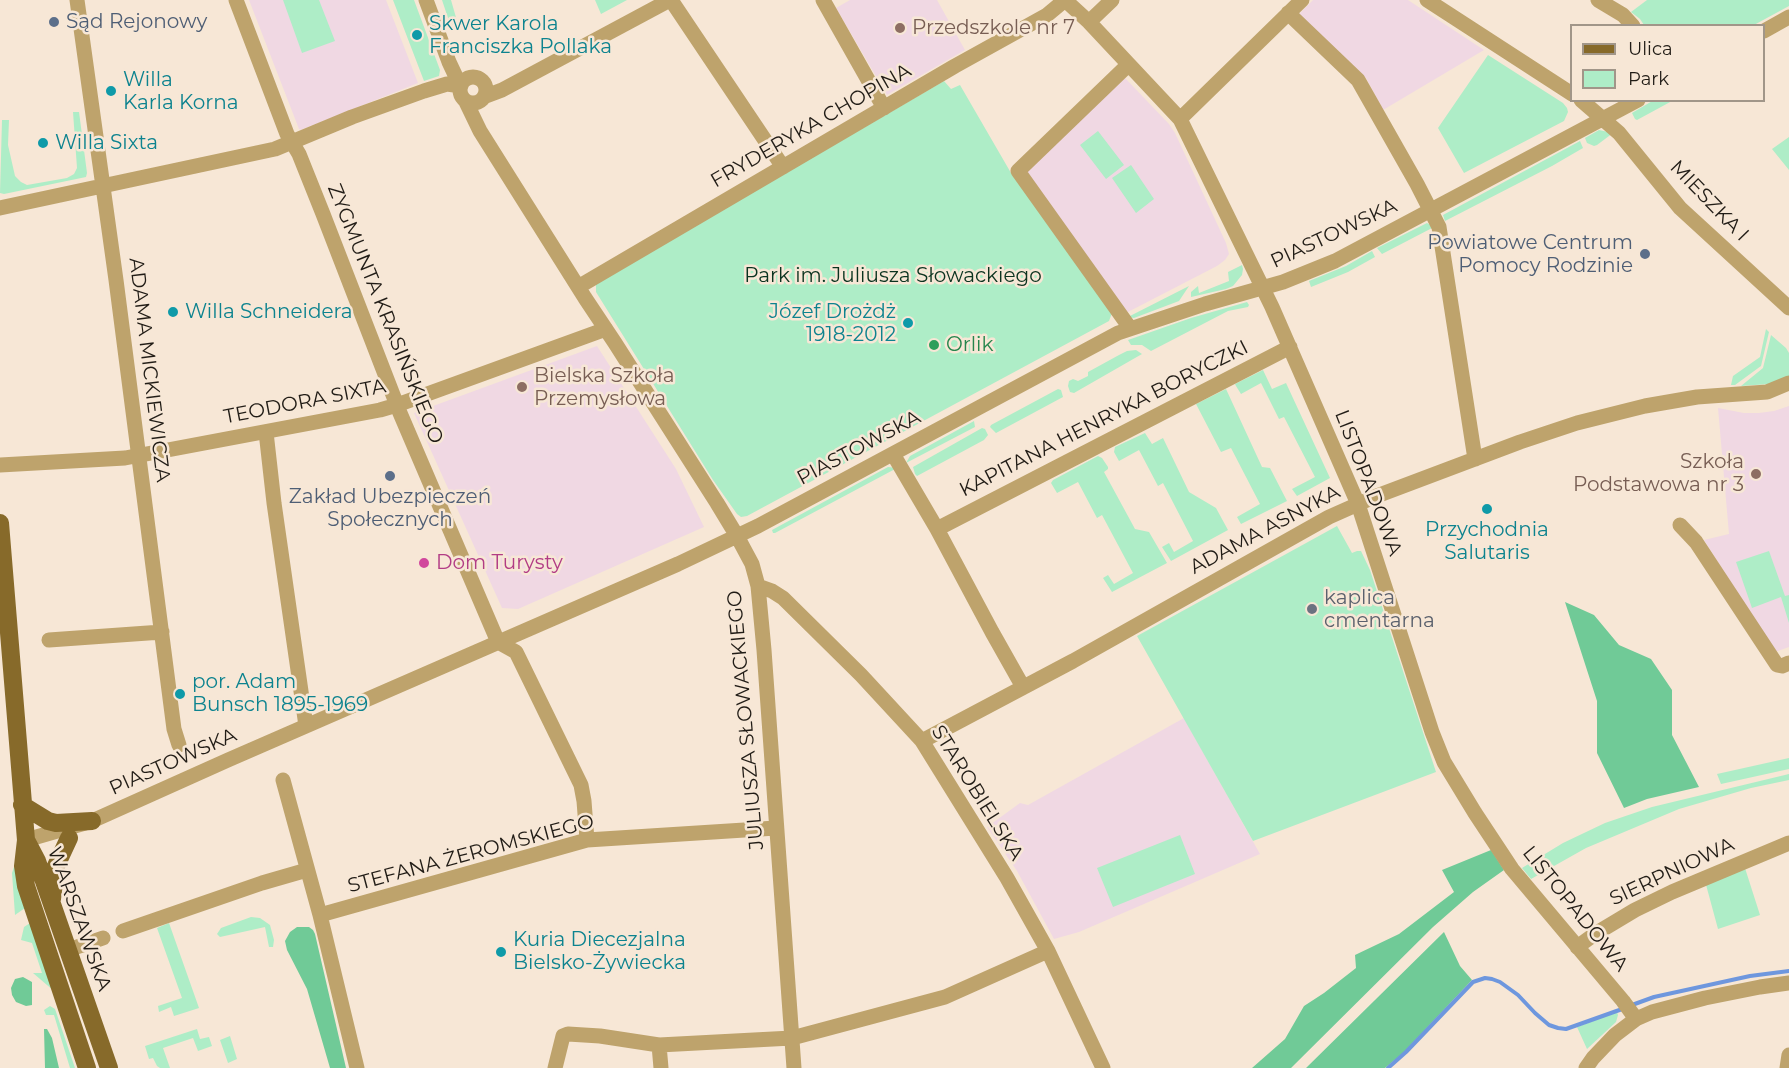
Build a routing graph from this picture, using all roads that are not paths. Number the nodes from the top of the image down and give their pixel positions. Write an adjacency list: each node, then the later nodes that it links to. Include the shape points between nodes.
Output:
1 (77, 0): 29 (street, ADAMA MICKIEWICZA)
2 (236, 0): 27 (street, ZYGMUNTA KRASIŃSKIEGO)
3 (426, 0): 16 (street)
4 (671, 0): 21 (street, via 514,82); 28 (street)
5 (823, 0): 24 (street)
6 (1065, 0): 13 (street, LISTOPADOWA); 24 (street, FRYDERYKA CHOPINA, via 1047,15)
7 (1112, 0): 13 (street)
8 (1302, 0): 11 (street)
9 (1427, 0): 20 (street)
10 (1598, 0): 14 (street)
11 (1288, 13): 25 (street); 31 (street, via 1358,81)
12 (1789, 17): 15 (street)
13 (1089, 22): 17 (street, LISTOPADOWA)
14 (1632, 24)
15 (1765, 30)
16 (449, 62): 18 (street, via 457,79); 19 (street)
17 (1128, 64): 25 (street, LISTOPADOWA); 35 (street, via 1018,171)
18 (464, 82): 19 (street); 21 (street, via 461,95); 21 (street, via 477,77)
19 (439, 86): 27 (street)
20 (1570, 93)
21 (479, 96): 32 (street, JULIUSZA SŁOWACKIEGO, via 477,124)
22 (1583, 102): 26 (street, MIESZKA I)
23 (1634, 102): 26 (street, PIASTOWSKA)
24 (884, 108): 28 (street, FRYDERYKA CHOPINA)
25 (1180, 119): 33 (street, LISTOPADOWA)
26 (1604, 119): 31 (street, PIASTOWSKA); 34 (street, MIESZKA I, via 1680,208)
27 (293, 143): 29 (street); 39 (street, ZYGMUNTA KRASIŃSKIEGO)
28 (783, 167): 32 (street, FRYDERYKA CHOPINA)
29 (103, 187): 30 (street); 42 (street, ADAMA MICKIEWICZA)
30 (0, 208)
31 (1432, 211): 33 (street, PIASTOWSKA, via 1303,276); 43 (street, via 1439,227)
32 (578, 287): 36 (street, JULIUSZA SŁOWACKIEGO)
33 (1263, 288): 35 (street, PIASTOWSKA); 37 (street, LISTOPADOWA)
34 (1789, 308)
35 (1130, 328): 41 (street, PIASTOWSKA)
36 (610, 334): 39 (street, TEODORA SIXTA); 49 (street, JULIUSZA SŁOWACKIEGO)
37 (1290, 347): 45 (street, LISTOPADOWA); 48 (street, KAPITANA HENRYKA BORYCZKI)
38 (1789, 383): 43 (street, ADAMA ASNYKA, via 1767,392 1697,397 1627,410)
39 (397, 405): 40 (street, TEODORA SIXTA); 53 (street, ZYGMUNTA KRASIŃSKIEGO)
40 (266, 432): 42 (street, TEODORA SIXTA); 56 (street)
41 (893, 454): 48 (street); 49 (street, PIASTOWSKA)
42 (139, 456): 44 (street, TEODORA SIXTA); 51 (street, ADAMA MICKIEWICZA)
43 (1475, 459): 45 (street, ADAMA ASNYKA)
44 (0, 465)
45 (1358, 504): 55 (street, ADAMA ASNYKA); 72 (street, LISTOPADOWA, via 1441,756 1512,869)
46 (0, 523): 60 (main road)
47 (1680, 525): 54 (street, via 1776,664)
48 (937, 529): 55 (street)
49 (737, 536): 50 (street, JULIUSZA SŁOWACKIEGO); 53 (street, PIASTOWSKA)
50 (758, 586): 57 (street, STAROBIELSKA, via 783,598); 62 (street, JULIUSZA SŁOWACKIEGO)
51 (162, 632): 52 (street); 58 (street, ADAMA MICKIEWICZA)
52 (49, 640)
53 (498, 642): 56 (street, PIASTOWSKA); 65 (street, via 516,652 580,785)
54 (1789, 663)
55 (1023, 687): 57 (street, ADAMA ASNYKA)
56 (306, 726): 61 (street, PIASTOWSKA)
57 (922, 741): 74 (street, STAROBIELSKA)
58 (179, 745)
59 (284, 780): 67 (street)
60 (22, 805): 61 (main road, via 56,823); 64 (main road)
61 (92, 821): 63 (street, PIASTOWSKA); 64 (street, PIASTOWSKA)
62 (776, 828): 65 (street, STEFANA ŻEROMSKIEGO); 77 (street, JULIUSZA SŁOWACKIEGO)
63 (69, 838): 64 (street); 68 (main road, via 56,866)
64 (26, 840): 68 (main road, WARSZAWSKA); 80 (main road, WARSZAWSKA, via 26,886)
65 (586, 840): 69 (street, STEFANA ŻEROMSKIEGO)
66 (1789, 843): 72 (street, SIERPNIOWA, via 1635,910)
67 (308, 870): 69 (street); 70 (street)
68 (52, 904): 73 (main road, WARSZAWSKA)
69 (320, 915): 82 (street)
70 (123, 931)
71 (103, 938): 73 (street)
72 (1577, 947): 76 (street, LISTOPADOWA)
73 (68, 950): 81 (main road, WARSZAWSKA)
74 (1048, 951): 77 (street, via 945,997); 86 (street, STAROBIELSKA)
75 (1789, 983): 76 (street)
76 (1630, 1011): 87 (street)
77 (792, 1038): 78 (street); 85 (street, JULIUSZA SŁOWACKIEGO)
78 (659, 1046): 83 (street, via 568,1034 563,1036); 84 (street)
79 (1789, 1055): 88 (street)
80 (87, 1068)
81 (109, 1068)
82 (357, 1068)
83 (555, 1068)
84 (661, 1068)
85 (794, 1068)
86 (1103, 1068)
87 (1586, 1068)
88 (1787, 1068)

